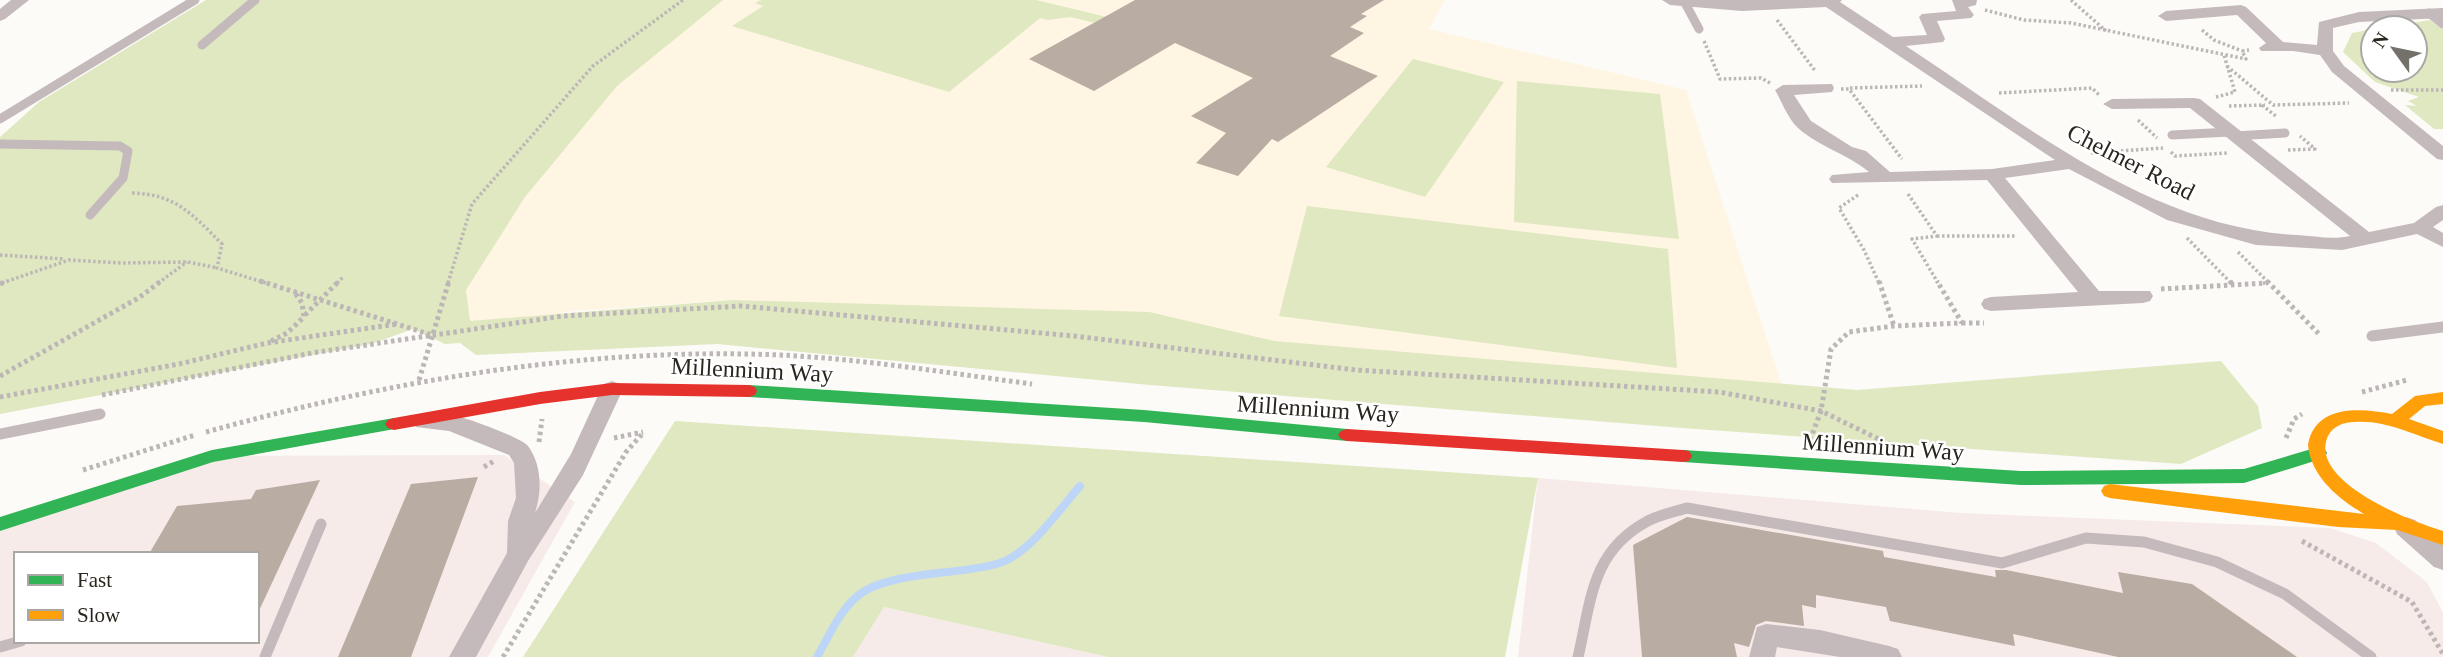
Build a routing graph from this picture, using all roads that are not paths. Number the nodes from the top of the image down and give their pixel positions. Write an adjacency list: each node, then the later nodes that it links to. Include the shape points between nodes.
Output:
1 (21, 0): 11 (street)
2 (195, 0): 19 (lane)
3 (255, 0): 15 (lane)
4 (2383, 0): 8 (street)
5 (1677, 1): 6 (street, via 1742,6); 13 (lane)
6 (1832, 1): 14 (street, Chelmer Road)
7 (1971, 2): 14 (street, via 1958,2 1966,15 1927,18 1937,39)
8 (2400, 13): 9 (street); 16 (street, via 2325,25)
9 (2436, 13): 12 (lane)
10 (2174, 15): 16 (street, via 2241,10 2272,48)
11 (0, 16)
12 (2443, 24)
13 (1699, 29)
14 (1889, 42): 25 (street, Chelmer Road)
15 (202, 45)
16 (2325, 51): 24 (street, via 2338,69 2381,96)
17 (1827, 86): 27 (street, via 1783,90 1804,124 1860,155)
18 (2110, 104): 21 (street, via 2196,105)
19 (0, 119)
20 (2285, 133): 21 (lane)
21 (2232, 134): 22 (lane); 32 (street)
22 (2172, 135)
23 (0, 144): 30 (lane, via 120,146 128,151 123,177)
24 (2443, 155)
25 (2070, 162): 26 (street); 32 (street, Chelmer Road, via 2174,216 2256,239 2342,244)
26 (1992, 174): 27 (street); 35 (street)
27 (1885, 177): 28 (street)
28 (1838, 179)
29 (2443, 211): 31 (street, Chelmer Road)
30 (90, 215)
31 (2420, 228): 32 (street, Chelmer Road); 33 (street)
32 (2365, 239)
33 (2443, 242)
34 (2143, 296): 35 (street)
35 (2094, 298): 36 (street)
36 (1991, 304)
37 (2443, 327): 38 (lane)
38 (2372, 336)
39 (612, 388): 42 (main road, Millennium Way); 47 (main road, Millennium Way, via 713,389 1144,416 1274,430); 52 (street, via 591,442 552,510)
40 (2443, 398): 43 (main road, via 2421,400)
41 (100, 414): 44 (lane)
42 (415, 420): 48 (main road, Millennium Way, via 212,456); 52 (street, via 452,423 517,449 526,462 528,498 520,520)
43 (2396, 420): 45 (main road); 46 (main road, via 2344,417 2326,424 2317,436)
44 (0, 434)
45 (2443, 438)
46 (2318, 453): 47 (main road, Millennium Way, via 2244,476); 50 (main road, via 2343,489)
47 (2021, 478): 50 (main road, Millennium Way, via 2202,504)
48 (0, 524)
49 (321, 524): 54 (lane)
50 (2401, 525): 51 (main road); 53 (street)
51 (2443, 538)
52 (519, 554): 55 (street)
53 (2443, 560)
54 (265, 657)
55 (462, 657)
56 (1578, 657): 59 (lane, via 1599,568 1619,541 1647,521 1687,508 2002,563 2086,538 2144,542 2217,562 2285,594)
57 (1762, 657): 58 (street, via 1766,635 1821,641)
58 (1889, 657)
59 (2371, 657)

